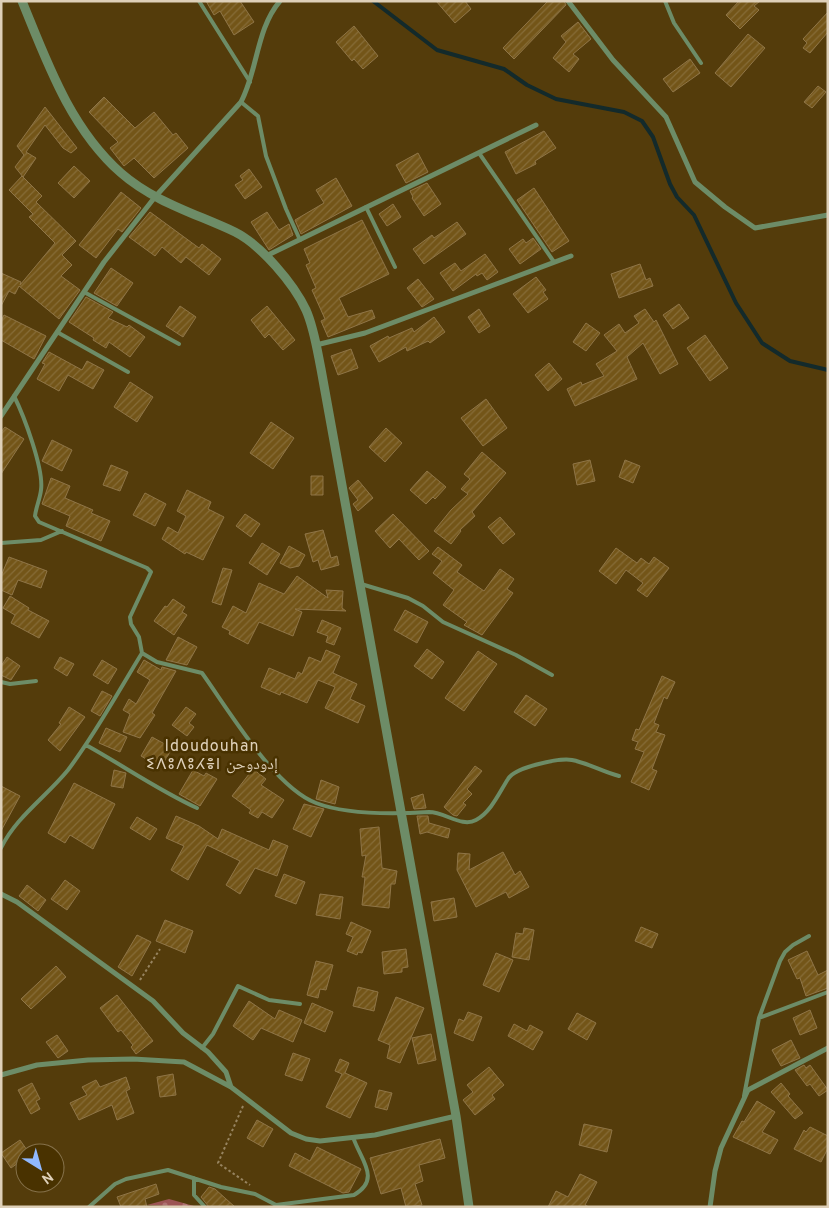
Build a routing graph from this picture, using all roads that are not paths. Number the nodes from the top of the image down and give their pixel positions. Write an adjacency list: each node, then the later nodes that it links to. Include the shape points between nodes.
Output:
1 (22, 1): 11 (street, via 68,107 108,160)
2 (199, 1): 7 (lane)
3 (280, 1): 7 (street, via 268,20)
4 (568, 1): 13 (street, via 613,60 666,118 695,182 725,207 755,228)
5 (665, 1): 6 (lane, via 674,23)
6 (701, 63)
7 (250, 82): 8 (street)
8 (242, 102): 11 (street); 14 (lane, via 258,116 266,156)
9 (536, 125): 10 (street)
10 (479, 153): 12 (street); 17 (lane)
11 (156, 197): 15 (street, via 238,234); 19 (street)
12 (366, 207): 14 (street); 18 (lane)
13 (828, 215)
14 (300, 240): 15 (street)
15 (265, 256): 22 (street, via 306,310)
16 (571, 256): 17 (street)
17 (554, 262): 22 (street, via 365,333)
18 (396, 267)
19 (84, 292): 20 (street); 21 (lane)
20 (57, 332): 23 (lane); 24 (street)
21 (178, 344)
22 (316, 345): 28 (street)
23 (128, 372)
24 (14, 396): 25 (street); 26 (lane, via 25,418 40,474 41,489 35,516 39,522)
25 (1, 416)
26 (62, 531): 27 (lane, via 40,540); 29 (lane, via 151,572 130,617)
27 (1, 543)
28 (360, 583): 30 (lane, via 408,598 444,622 516,654); 36 (street)
29 (142, 653): 33 (lane); 36 (lane, via 156,662 202,673 257,749 297,792 316,803 340,809)
30 (552, 675)
31 (36, 681): 32 (lane)
32 (1, 682)
33 (86, 745): 35 (lane, via 161,791); 37 (lane, via 59,780 9,832)
34 (619, 776): 36 (lane, via 572,760 558,761 524,769 509,777 486,813 475,822 461,822 440,812)
35 (197, 808)
36 (402, 814): 48 (street)
37 (1, 848)
38 (1, 894): 43 (street, via 17,902 153,1001 183,1034)
39 (810, 936): 42 (lane, via 785,952)
40 (828, 992): 42 (lane)
41 (300, 1004): 43 (lane, via 263,999 238,986)
42 (759, 1018): 47 (lane)
43 (202, 1048): 46 (street, via 226,1072)
44 (828, 1048): 47 (street, via 748,1090)
45 (1, 1075): 46 (street, via 37,1065 88,1060 169,1060 201,1069)
46 (231, 1086): 49 (street, via 279,1125 306,1139 320,1141)
47 (743, 1100): 54 (street, via 721,1148)
48 (456, 1116): 49 (street); 53 (street)
49 (353, 1137): 50 (lane, via 368,1174 368,1181 354,1195 283,1206 254,1194)
50 (194, 1178): 51 (lane, via 168,1170 126,1179 115,1184); 52 (lane, via 194,1195)
51 (89, 1207)
52 (204, 1207)
53 (469, 1207)
54 (710, 1207)

